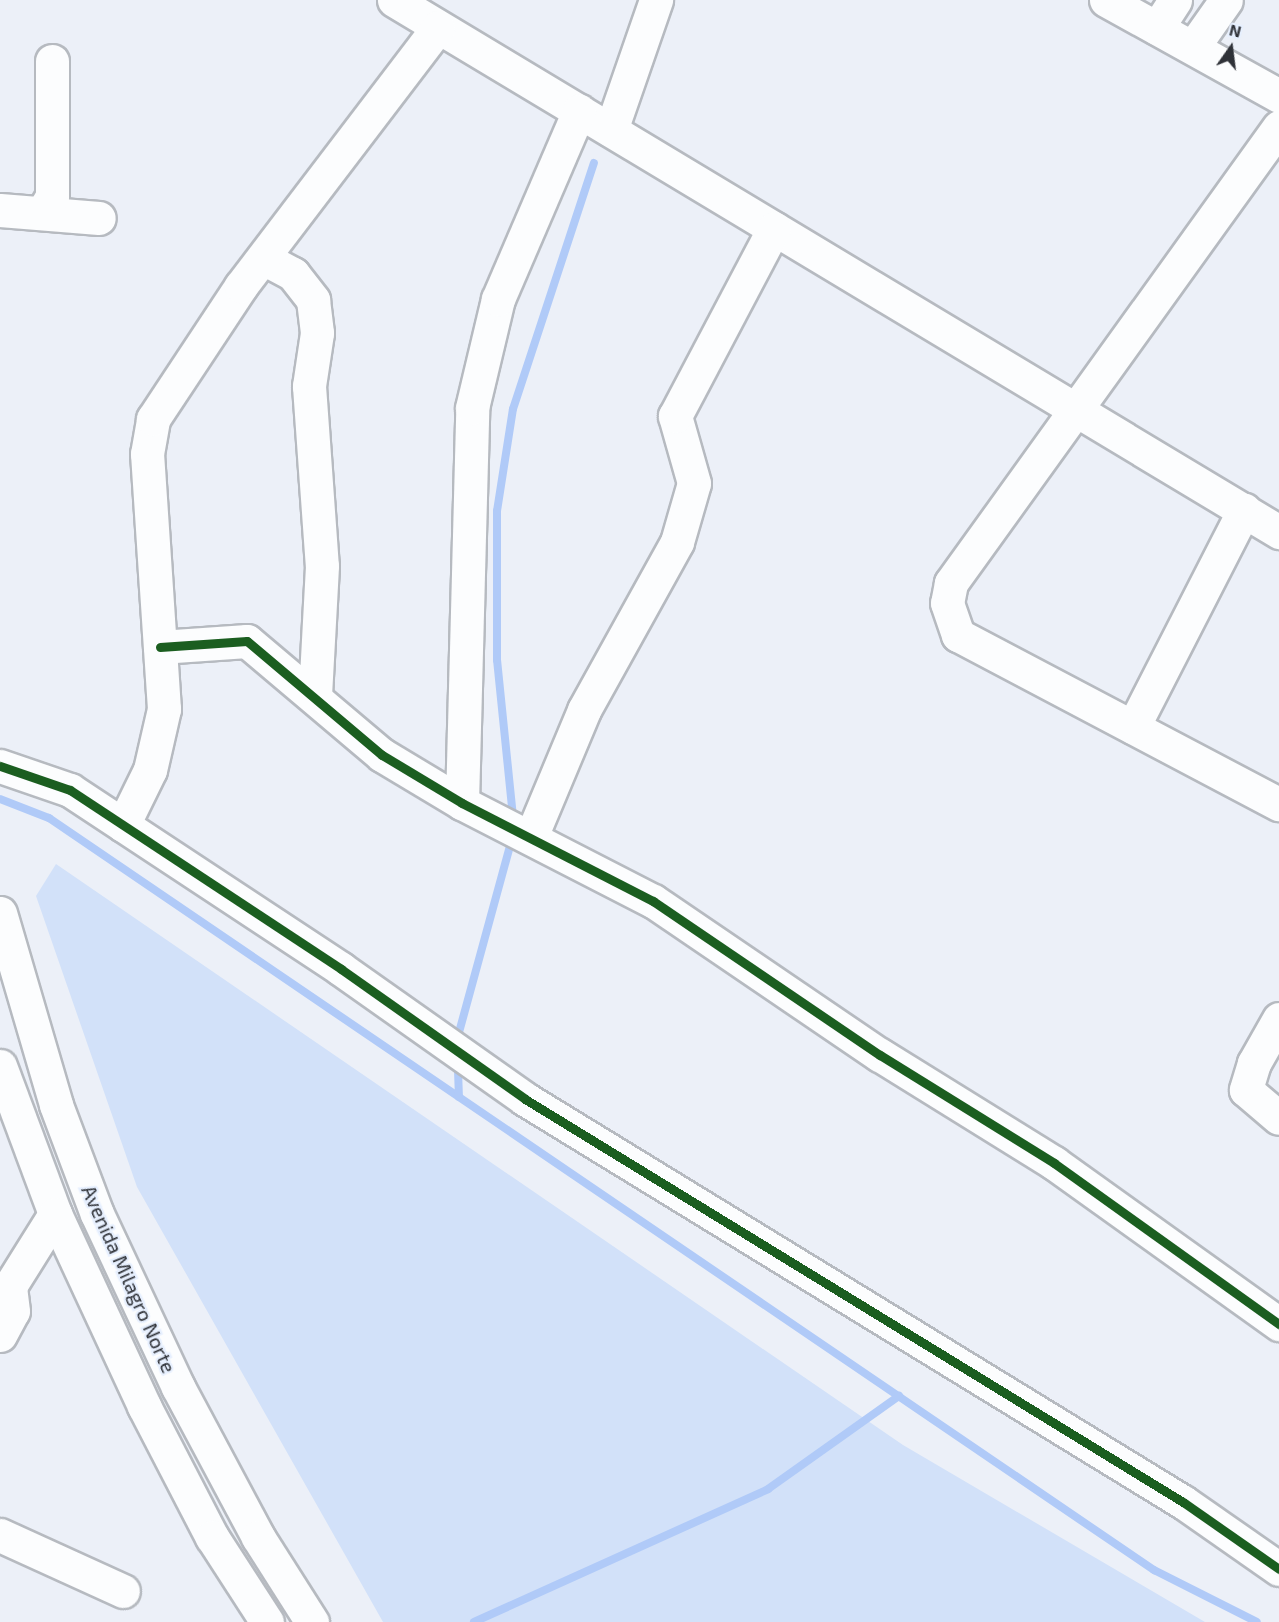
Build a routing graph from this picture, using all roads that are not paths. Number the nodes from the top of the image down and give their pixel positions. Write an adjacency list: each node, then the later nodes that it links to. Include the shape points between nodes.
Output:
1 (394, 0): 6 (street)
2 (656, 0): 13 (street)
3 (1106, 0): 7 (street)
4 (1175, 0): 7 (street)
5 (1227, 0): 8 (street)
6 (438, 27): 11 (street); 18 (street)
7 (1157, 28): 8 (street)
8 (1193, 47): 10 (street)
9 (52, 61): 15 (street, via 52,196)
10 (1279, 96)
11 (579, 111): 13 (street); 26 (street, via 498,299 472,408)
12 (1279, 128): 19 (street)
13 (611, 130): 17 (street)
14 (0, 210): 15 (street)
15 (44, 210): 16 (street)
16 (99, 218)
17 (774, 228): 19 (street); 29 (street, via 675,416 694,483 676,542 584,710)
18 (263, 258): 22 (street, via 153,419 147,454); 23 (street, via 293,274 313,300 317,333 309,386 322,566)
19 (1080, 411): 20 (street); 24 (street, via 951,583 947,603 958,635)
20 (1244, 510): 21 (street); 24 (street)
21 (1279, 532)
22 (160, 647): 23 (street, via 247,641); 28 (street, via 164,709 160,740)
23 (315, 694): 26 (street, via 382,755)
24 (1133, 727): 27 (street)
25 (0, 766): 28 (street, via 70,790)
26 (462, 803): 29 (street)
27 (1279, 804)
28 (123, 825): 39 (street, via 341,969 525,1100 1183,1502)
29 (531, 837): 36 (street, via 653,901 880,1055 1054,1164)
30 (0, 913): 42 (street, Avenida Milagro Norte, via 56,1105 97,1214 178,1387 258,1538)
31 (1279, 1019): 33 (street, via 1254,1063 1246,1090)
32 (0, 1066): 34 (street, Avenida Milagro Norte)
33 (1279, 1118)
34 (55, 1214): 35 (street); 41 (street, Avenida Milagro Norte, via 185,1487)
35 (5, 1283): 37 (street, via 13,1311)
36 (1279, 1324)
37 (0, 1335)
38 (0, 1535): 40 (street)
39 (1279, 1569)
40 (123, 1591)
41 (267, 1622)
42 (312, 1622)

